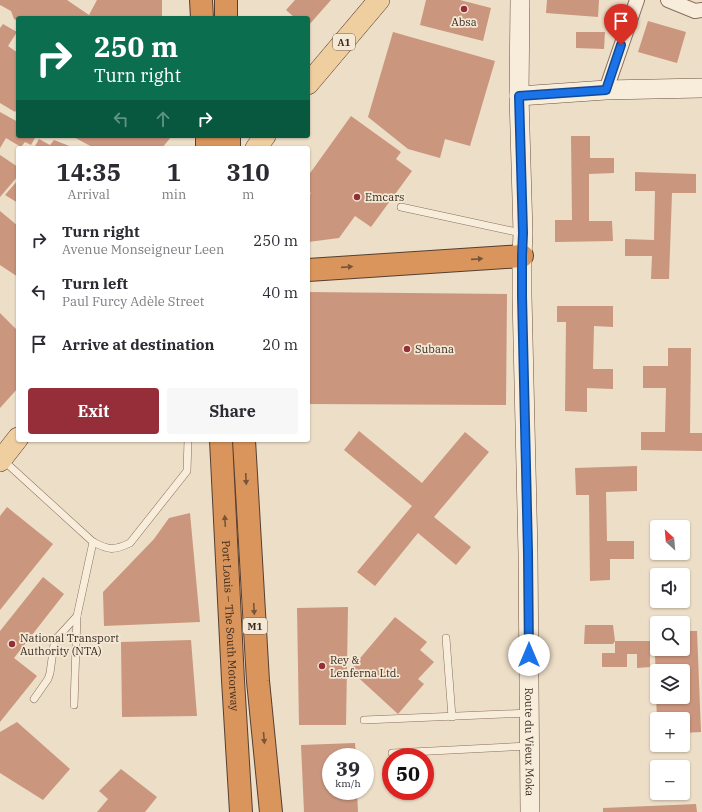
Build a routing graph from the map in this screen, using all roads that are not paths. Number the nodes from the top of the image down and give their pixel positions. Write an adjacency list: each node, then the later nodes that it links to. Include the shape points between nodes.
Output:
1 (201, 0): 8 (highway)
2 (226, 0): 9 (highway)
3 (379, 0): 10 (main road, A1)
4 (520, 0): 13 (main road, Route du Vieux Moka)
5 (637, 0): 12 (street)
6 (668, 0): 7 (street, via 695,11)
7 (702, 10)
8 (202, 16)
9 (226, 16)
10 (310, 82)
11 (702, 88): 12 (main road)
12 (606, 90): 13 (main road)
13 (519, 96): 15 (main road, Route du Vieux Moka)
14 (401, 207): 15 (lane)
15 (523, 233): 16 (main road, Route du Vieux Moka)
16 (522, 256): 17 (highway, one-way to 16); 28 (main road, Route du Vieux Moka)
17 (310, 270)
18 (16, 441): 22 (main road)
19 (188, 442): 23 (lane, via 187,471 130,543 120,548 106,549)
20 (221, 442): 33 (highway, Port Louis – The South Motorway / M1, one-way to 20)
21 (244, 442): 34 (highway, M1, one-way to 34, via 258,682)
22 (1, 460): 23 (lane)
23 (94, 542): 24 (lane)
24 (77, 616): 26 (lane, via 56,639 48,679); 27 (lane)
25 (446, 638): 29 (lane)
26 (34, 699)
27 (74, 704)
28 (529, 713): 29 (lane); 31 (main road, Route du Vieux Moka)
29 (452, 716): 30 (lane)
30 (364, 720)
31 (530, 746): 32 (lane); 35 (main road, Route du Vieux Moka)
32 (434, 751)
33 (241, 812)
34 (271, 812)
35 (530, 812)

